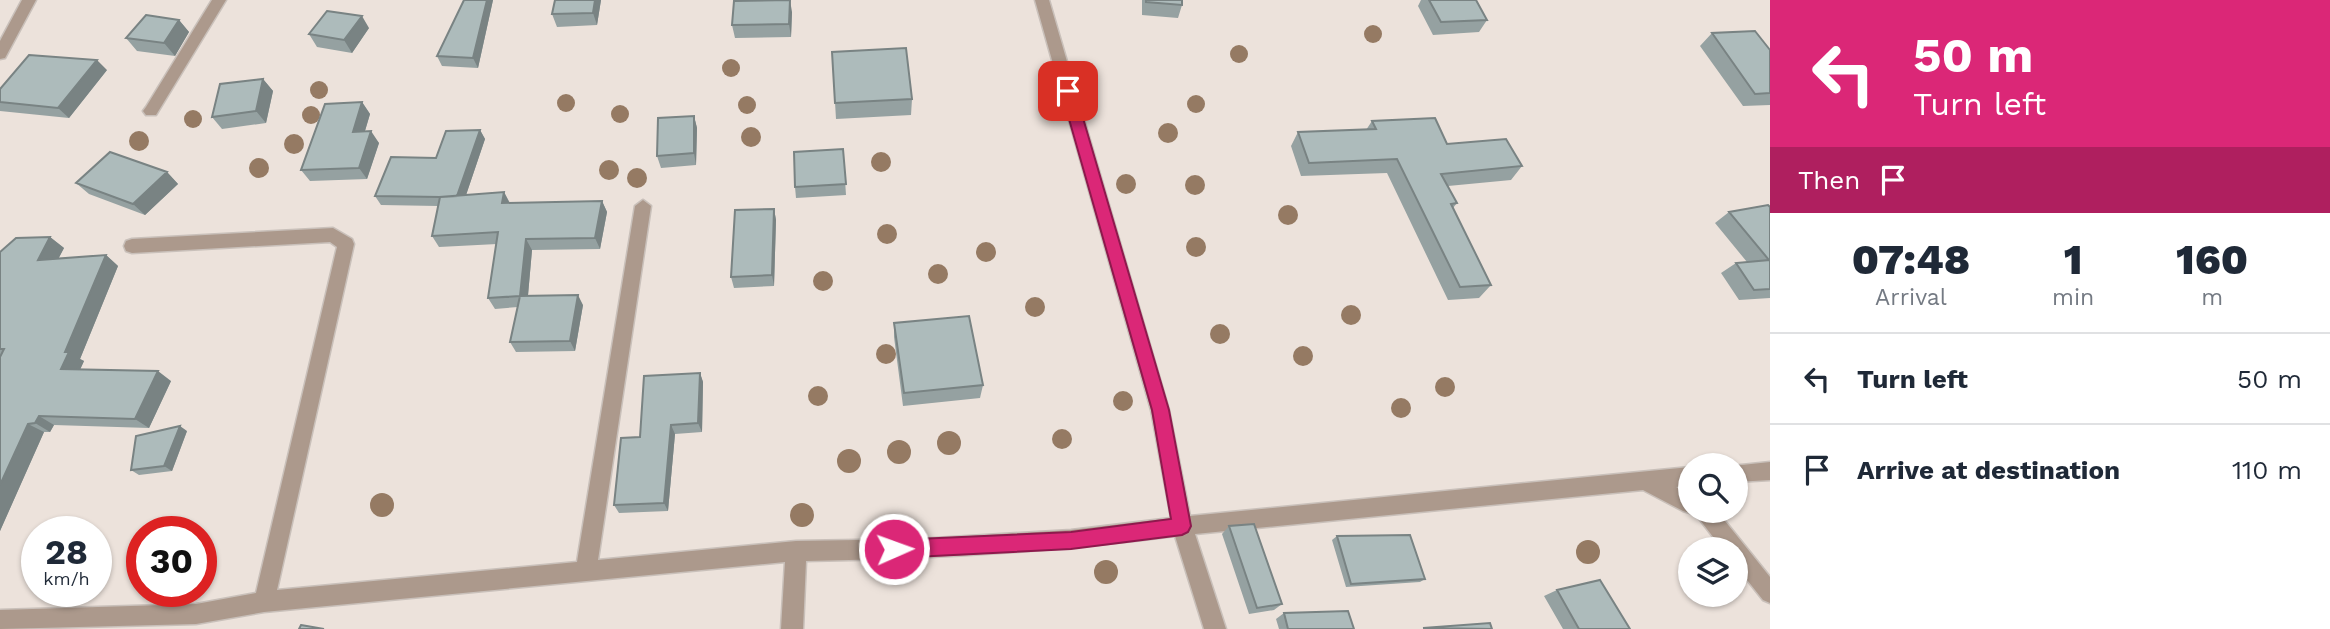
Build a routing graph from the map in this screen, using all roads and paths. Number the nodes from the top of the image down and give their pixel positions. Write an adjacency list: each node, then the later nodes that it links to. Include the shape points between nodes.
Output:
1 (29, 0): 4 (street)
2 (219, 0): 5 (street)
3 (1042, 0): 14 (street, via 1160,410)
4 (0, 54)
5 (151, 111)
6 (643, 206): 18 (street)
7 (132, 246): 20 (street, via 333,235 346,244)
8 (1770, 471): 9 (street)
9 (1748, 472)
10 (1678, 478): 11 (street)
11 (1647, 482): 12 (street); 14 (street)
12 (1678, 498)
13 (1715, 523): 15 (street)
14 (1182, 526): 16 (street, via 1071,540); 23 (street)
15 (1726, 537)
16 (796, 551): 18 (street); 22 (street)
17 (1748, 565): 19 (street)
18 (586, 571): 20 (street)
19 (1770, 593)
20 (264, 601): 21 (street, via 196,614)
21 (0, 620)
22 (792, 629)
23 (1215, 629)

